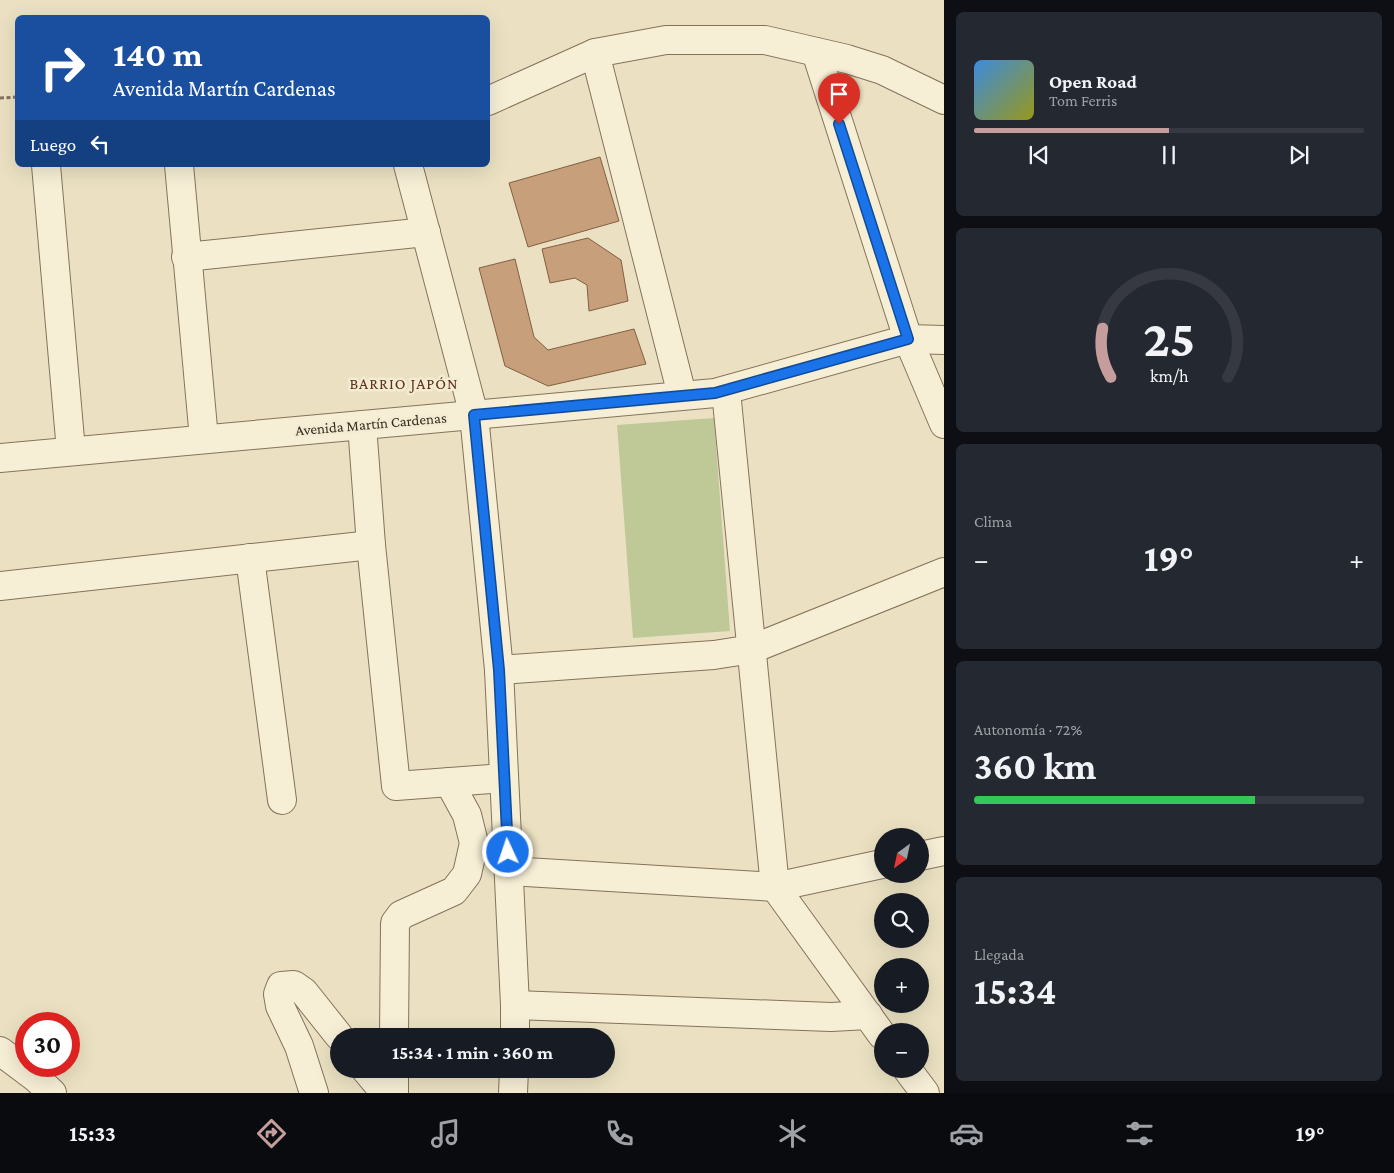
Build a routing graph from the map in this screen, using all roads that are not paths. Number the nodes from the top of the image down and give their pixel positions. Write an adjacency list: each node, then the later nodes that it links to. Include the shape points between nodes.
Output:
1 (816, 52): 2 (street, via 765,40 666,40); 4 (street, via 882,70); 10 (street)
2 (595, 53): 3 (street); 13 (street)
3 (490, 100)
4 (944, 100)
5 (46, 167): 18 (street)
6 (178, 167): 9 (street)
7 (409, 167): 8 (street)
8 (426, 232): 9 (street); 14 (street)
9 (186, 257): 17 (street)
10 (908, 339): 11 (street, Avenida Martín Cardenas); 12 (street, Avenida Martín Cardenas); 15 (street)
11 (944, 340)
12 (726, 391): 13 (street, Avenida Martín Cardenas); 24 (street)
13 (682, 396): 14 (street, Avenida Martín Cardenas)
14 (474, 415): 16 (street, Avenida Martín Cardenas); 25 (street)
15 (944, 424)
16 (362, 425): 17 (street, Avenida Martín Cardenas); 20 (street)
17 (204, 439): 18 (street, Avenida Martín Cardenas)
18 (71, 451): 19 (street, Avenida Martín Cardenas)
19 (0, 458)
20 (371, 545): 21 (street); 27 (street, via 396,786)
21 (250, 558): 23 (street); 28 (street)
22 (944, 572): 24 (street)
23 (0, 586)
24 (752, 649): 25 (street, via 714,655); 33 (street)
25 (499, 670): 26 (street)
26 (504, 778): 27 (street); 32 (street)
27 (449, 782): 38 (street, via 467,815 474,843 467,874 454,891 401,915 395,923)
28 (282, 800)
29 (944, 851): 30 (street)
30 (929, 854)
31 (874, 866): 33 (street)
32 (509, 871): 33 (street); 34 (street)
33 (775, 887): 35 (street)
34 (515, 1005): 36 (street, via 831,1017); 39 (street)
35 (874, 1024)
36 (874, 1025)
37 (333, 1028): 46 (street, via 304,992 294,984 281,986 278,994 280,1006)
38 (394, 1028)
39 (515, 1028)
40 (0, 1051): 45 (street)
41 (372, 1078): 47 (street)
42 (394, 1078): 48 (street)
43 (514, 1078): 49 (street)
44 (914, 1078): 50 (street)
45 (52, 1093)
46 (314, 1093)
47 (385, 1093)
48 (394, 1093)
49 (514, 1093)
50 (925, 1093)

